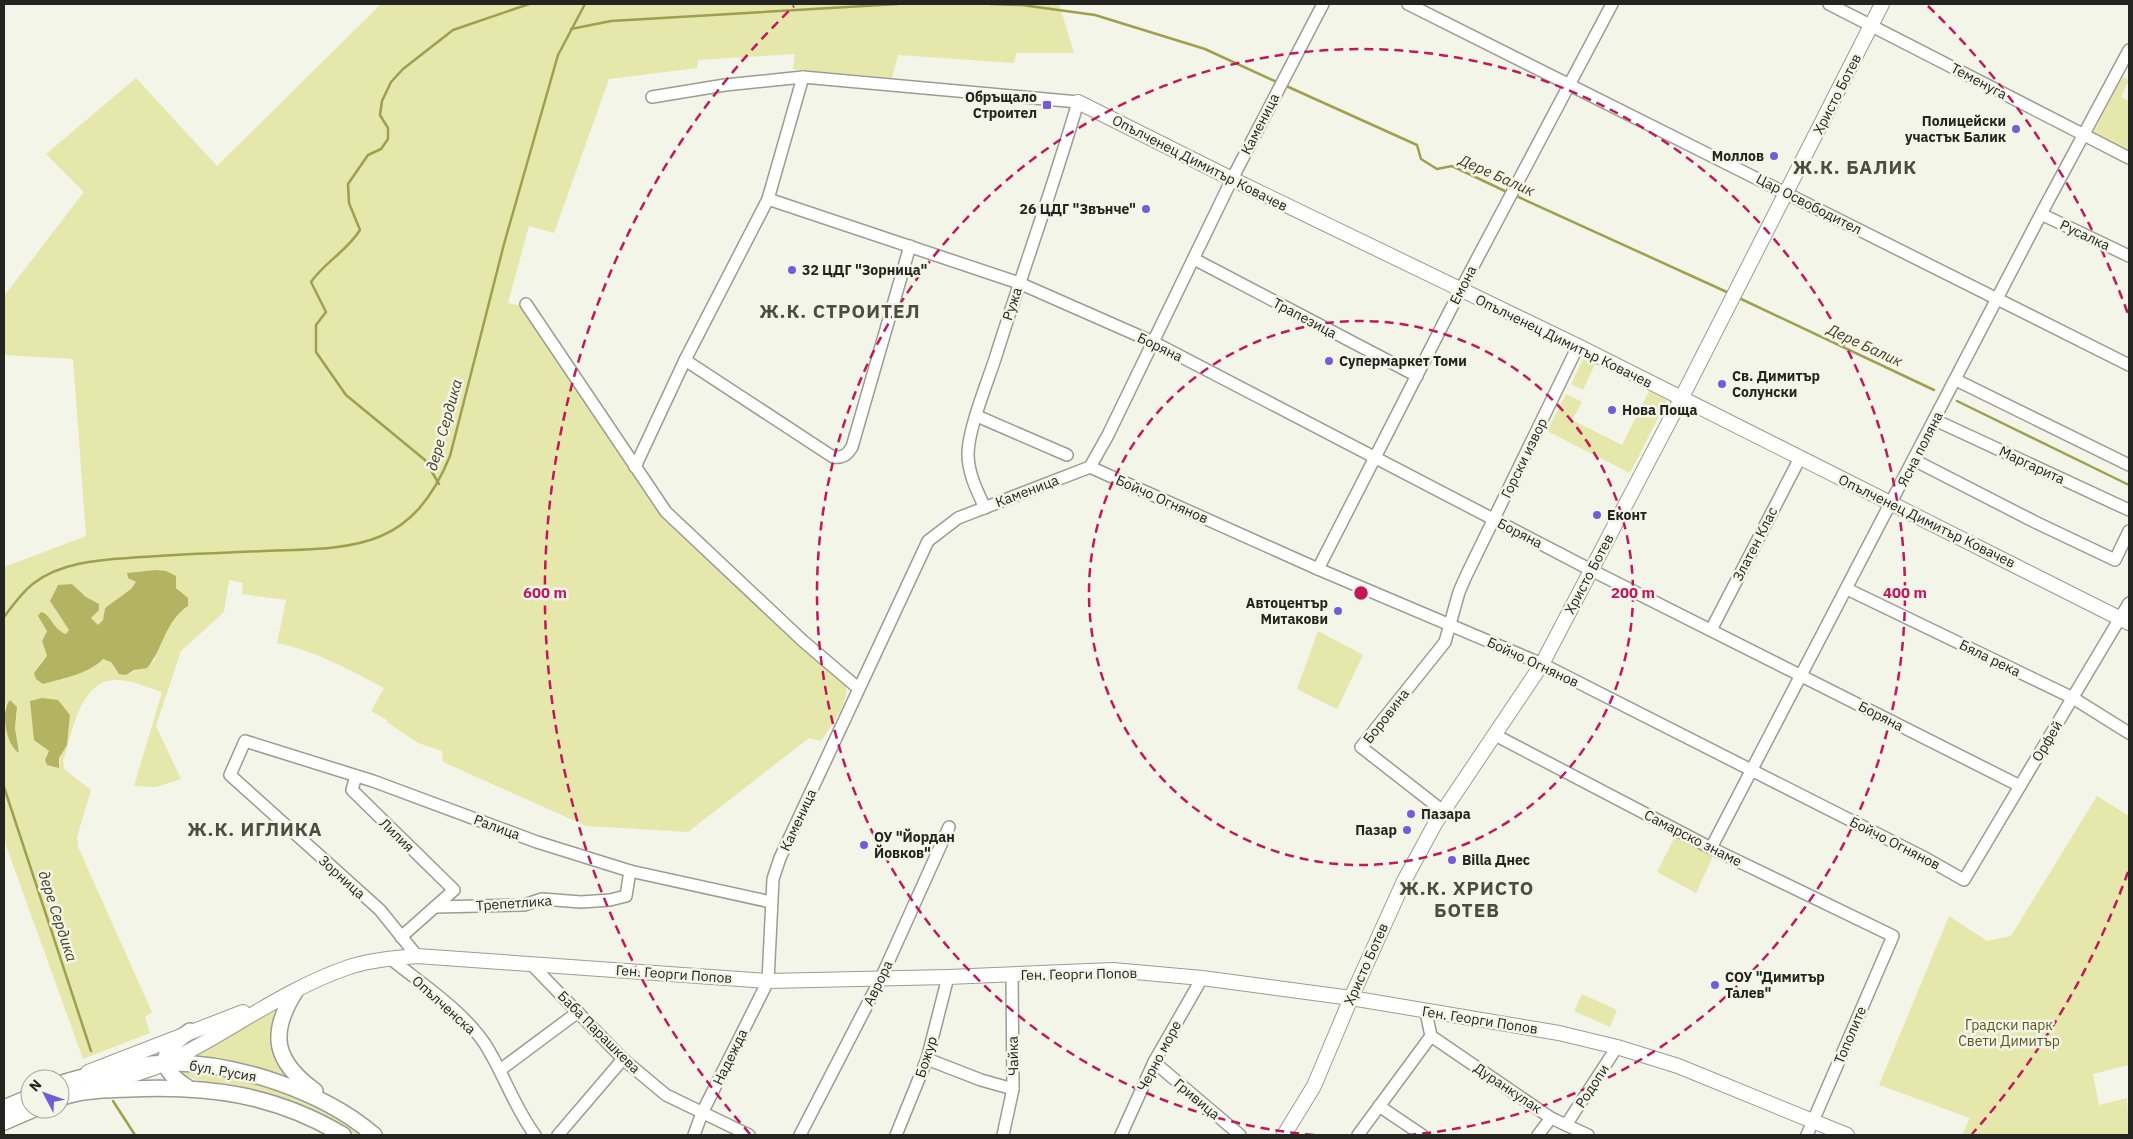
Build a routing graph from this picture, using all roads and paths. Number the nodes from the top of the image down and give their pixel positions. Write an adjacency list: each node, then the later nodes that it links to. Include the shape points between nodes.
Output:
1 (1323, 4): 14 (street, Каменица)
2 (1408, 4): 9 (street, Цар Освободител)
3 (1612, 4): 9 (street, Емона)
4 (1829, 4): 6 (street, Теменуга)
5 (1882, 4): 6 (street, Христо Ботев)
6 (1872, 25): 12 (street, Теменуга); 15 (street, Христо Ботев)
7 (2129, 50): 12 (street, Ясна поляна)
8 (803, 77): 10 (street); 11 (street); 16 (street)
9 (1570, 85): 15 (street, Цар Освободител); 22 (street, Емона)
10 (652, 97)
11 (1078, 102): 14 (street, Опълченец Димитър Ковачев); 21 (street, Ружа)
12 (2083, 136): 13 (street, Теменуга); 17 (street, Ясна поляна)
13 (2129, 158)
14 (1232, 180): 20 (street, Каменица); 22 (street, Опълченец Димитър Ковачев)
15 (1786, 192): 23 (street, Цар Освободител); 31 (street, Христо Ботев)
16 (768, 199): 18 (street, Боряна); 27 (street)
17 (2041, 214): 19 (street, Русалка); 23 (street, Ясна поляна)
18 (910, 246): 21 (street, Боряна); 27 (street, via 852,447 840,458 833,457)
19 (2129, 256)
20 (1194, 259): 25 (street, Каменица); 29 (street, Трапезица)
21 (1018, 283): 25 (street, Боряна); 32 (street, Ружа)
22 (1460, 291): 26 (street, Опълченец Димитър Ковачев); 29 (street, Емона)
23 (1997, 300): 28 (street, Цар Освободител); 30 (street, Ясна поляна)
24 (526, 304): 39 (street)
25 (1153, 342): 35 (street, Боряна); 40 (street, Каменица)
26 (1578, 346): 31 (street, Опълченец Димитър Ковачев); 44 (street, Горски извор)
27 (685, 360): 39 (street)
28 (2129, 365)
29 (1417, 376): 35 (street, Емона)
30 (1956, 380): 33 (street, Ясна поляна); 38 (street)
31 (1681, 399): 36 (street, Опълченец Димитър Ковачев); 47 (street, Христо Ботев)
32 (977, 416): 34 (street); 42 (street, Ружа, via 968,452 969,465)
33 (1935, 420): 37 (street, Ясна поляна); 43 (street, Маргарита)
34 (1067, 455)
35 (1375, 458): 44 (street, Боряна); 46 (street, Емона)
36 (1800, 458): 41 (street, Опълченец Димитър Ковачев); 52 (street, Златен Клас)
37 (1914, 460): 41 (street, Ясна поляна); 45 (street, via 2115,560)
38 (2129, 464)
39 (635, 467): 55 (street, via 666,512 802,641)
40 (1090, 467): 42 (street, Каменица); 46 (street, Бойчо Огнянов)
41 (1892, 504): 48 (street, Ясна поляна); 50 (street, Опълченец Димитър Ковачев)
42 (985, 508): 55 (street, Каменица, via 958,518 928,541)
43 (2129, 510)
44 (1494, 520): 47 (street, Боряна); 51 (street, Горски извор, via 1459,592)
45 (2129, 531)
46 (1318, 569): 51 (street, Бойчо Огнянов)
47 (1591, 570): 52 (street, Боряна); 53 (street, Христо Ботев)
48 (1847, 589): 54 (street, Ясна поляна); 56 (street, Бяла река)
49 (2129, 603): 50 (street, Орфей)
50 (2125, 620): 56 (street, Орфей)
51 (1450, 625): 53 (street, Бойчо Огнянов); 63 (street, Боровина, via 1445,642 1361,747)
52 (1711, 630): 54 (street, Боряна)
53 (1542, 664): 58 (street, Христо Ботев); 60 (street, Бойчо Огнянов)
54 (1802, 675): 60 (street, Ясна поляна); 62 (street, Боряна)
55 (858, 688): 68 (street, Каменица, via 780,858 773,879)
56 (2073, 698): 57 (street, Бяла река); 62 (street, Орфей)
57 (2129, 734)
58 (1495, 735): 63 (street, Христо Ботев); 65 (street, Самарско знаме)
59 (237, 759): 61 (street, Ралица, via 246,741); 70 (street, Зорница, via 230,776 380,910)
60 (1752, 770): 65 (street, Ясна поляна); 67 (street, Бойчо Огнянов)
61 (356, 776): 66 (street, Ралица, via 537,842); 69 (street, Лилия, via 352,790 454,890)
62 (2020, 786): 67 (street, Орфей)
63 (1443, 811): 81 (street, Христо Ботев, via 1394,901)
64 (949, 827): 77 (street, Аврора)
65 (1711, 848): 71 (street, Самарско знаме)
66 (630, 871): 68 (street, Ралица); 69 (street, Трепетлика, via 626,896 610,900 542,899 524,905)
67 (1964, 880)
68 (771, 902): 79 (street, Каменица)
69 (435, 907): 70 (street)
70 (401, 936): 72 (street, Зорница)
71 (1893, 936): 104 (street, Тополите)
72 (417, 956): 73 (street, Ген. Георги Попов); 74 (street, Ген. Георги Попов)
73 (391, 958): 80 (street, Ген. Георги Попов, via 348,968); 91 (street, Опълченска, via 464,1020)
74 (532, 965): 79 (street, Ген. Георги Попов); 82 (street, Баба Парашкева)
75 (1012, 975): 76 (street, Ген. Георги Попов); 78 (street, Ген. Георги Попов, via 1114,970); 96 (street, Чайка)
76 (948, 977): 77 (street, Ген. Георги Попов); 88 (street, Божур)
77 (881, 978): 79 (street, Ген. Георги Попов); 113 (street, Аврора)
78 (1202, 978): 81 (street, Ген. Георги Попов); 89 (street, Черно море)
79 (768, 980): 101 (street, Надежда)
80 (295, 992): 84 (street); 90 (street); 100 (main road, via 279,1034 281,1056 302,1082)
81 (1351, 998): 83 (street, Ген. Георги Попов); 118 (street, Христо Ботев, via 1314,1086)
82 (578, 1012): 87 (street, Баба Парашкева); 91 (street)
83 (1426, 1012): 85 (street); 86 (street, Ген. Георги Попов, via 1559,1033)
84 (190, 1031): 90 (main road, via 168,1048); 92 (street)
85 (1431, 1036): 98 (street); 103 (street, Дуранкулак)
86 (1618, 1047): 104 (street, Ген. Георги Попов, via 1678,1066); 106 (street, Родопи)
87 (623, 1059): 101 (street, Баба Парашкева, via 666,1094); 110 (street)
88 (927, 1059): 96 (street); 114 (street, Божур)
89 (1154, 1062): 116 (street, Черно море); 117 (street, Гривица)
90 (165, 1063): 93 (main road, бул. Русия, via 115,1070); 94 (main road, via 170,1073); 100 (main road, бул. Русия, via 258,1076 290,1086)
91 (500, 1070): 109 (street, Опълченска, via 523,1120)
92 (70, 1087)
93 (70, 1087)
94 (187, 1087): 95 (main road, бул. Русия); 107 (main road, бул. Русия, via 274,1102)
95 (70, 1089)
96 (1013, 1089): 115 (street, Чайка)
97 (20, 1101): 99 (main road)
98 (1379, 1106): 119 (street); 120 (street)
99 (4, 1108)
100 (340, 1110): 108 (main road, бул. Русия)
101 (702, 1113): 111 (street, Надежда); 112 (street, Баба Парашкева)
102 (20, 1115): 105 (main road)
103 (1551, 1118): 106 (street, Дуранкулак); 121 (street)
104 (1814, 1121): 123 (street, Тополите); 124 (street, Ген. Георги Попов)
105 (4, 1122)
106 (1566, 1125): 122 (street, Дуранкулак)
107 (343, 1135)
108 (374, 1135)
109 (535, 1135)
110 (558, 1135)
111 (694, 1135)
112 (749, 1135)
113 (800, 1135)
114 (896, 1135)
115 (1003, 1135)
116 (1121, 1135)
117 (1240, 1135)
118 (1284, 1135)
119 (1358, 1135)
120 (1422, 1135)
121 (1538, 1135)
122 (1588, 1135)
123 (1807, 1135)
124 (1847, 1135)

